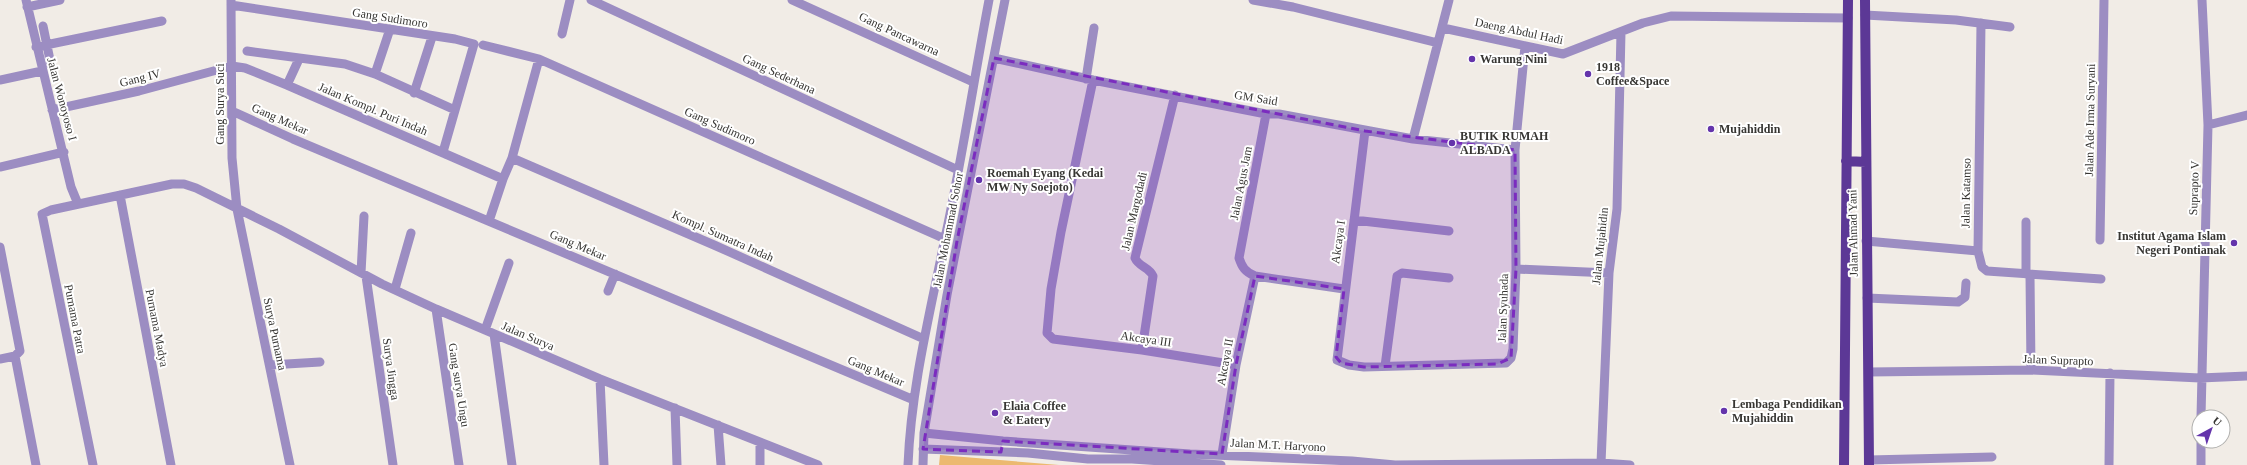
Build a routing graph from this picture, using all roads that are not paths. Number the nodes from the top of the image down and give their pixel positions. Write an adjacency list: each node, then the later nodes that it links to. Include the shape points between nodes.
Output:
1 (60, 0): 11 (street)
2 (570, 0): 25 (street)
3 (590, 0): 61 (street, Gang Sederhana)
4 (792, 0): 42 (street, Gang Pancawarna)
5 (1253, 0): 27 (street)
6 (1449, 0): 22 (street)
7 (1848, 0): 16 (main road, Jalan Ahmad Yani)
8 (1865, 0): 15 (main road, Jalan Ahmad Yani)
9 (2104, 0): 73 (street, Jalan Ade Irma Suryani)
10 (2202, 0): 51 (street, Suprapto V)
11 (27, 3): 31 (street, Jalan Wonoyoso I)
12 (231, 3): 23 (street, Gang Sudimoro); 37 (street, Gang Surya Suci)
13 (989, 3): 14 (street); 42 (street, Jalan Mohammad Sohor)
14 (1005, 3): 33 (street, Jalan Mohammad Sohor)
15 (1865, 14): 18 (street); 59 (main road, Jalan Ahmad Yani)
16 (1848, 18): 24 (street, Daeng Abdul Hadi, via 1671,16); 58 (main road, Jalan Ahmad Yani)
17 (162, 20): 29 (street)
18 (1981, 22): 20 (street); 76 (street, Jalan Katamso)
19 (43, 26): 29 (street)
20 (2010, 27)
21 (1094, 28): 41 (street)
22 (1443, 28): 27 (street); 30 (street, Daeng Abdul Hadi)
23 (390, 29): 26 (street, Gang Sudimoro); 39 (street)
24 (1621, 32): 30 (street, Daeng Abdul Hadi, via 1563,54); 79 (street, Jalan Mujahidin, via 1617,209)
25 (562, 34)
26 (432, 37): 28 (street, Gang Sudimoro); 44 (street)
27 (1438, 43): 53 (street)
28 (478, 44): 35 (street, Gang Sudimoro); 47 (street)
29 (47, 45): 31 (street); 36 (street)
30 (1525, 46): 54 (street, Jalan Syuhada)
31 (36, 47): 38 (street, Jalan Wonoyoso I)
32 (247, 51): 34 (street)
33 (994, 58): 41 (street, GM Said); 91 (street, Jalan Mohammad Sohor)
34 (299, 59): 39 (street, via 340,63); 43 (street)
35 (539, 59): 57 (street); 72 (street, Gang Sudimoro)
36 (51, 65)
37 (232, 66): 43 (street, Jalan Kompl. Puri Indah, via 245,68); 46 (street, Gang IV, via 139,91); 48 (street, Gang Surya Suci)
38 (42, 71): 40 (street); 46 (street, Jalan Wonoyoso I)
39 (376, 74): 44 (street)
40 (0, 80)
41 (1089, 80): 45 (street, GM Said); 97 (street, Akcaya III, via 1051,289 1047,333 1053,339)
42 (973, 82): 61 (street, Jalan Mohammad Sohor)
43 (287, 85): 56 (street, Jalan Kompl. Puri Indah)
44 (414, 93): 47 (street)
45 (1174, 95): 49 (street, GM Said); 97 (street, Jalan Margodadi, via 1135,258 1152,276)
46 (52, 110): 55 (street, Jalan Wonoyoso I)
47 (455, 110): 56 (street)
48 (232, 111): 65 (street, Gang Surya Suci, via 232,158); 68 (street, Gang Mekar)
49 (1266, 114): 52 (street, GM Said, via 1279,114); 83 (street, Jalan Agus Jam, via 1239,258 1243,268)
50 (2247, 115): 51 (street)
51 (2208, 125): 109 (street, Suprapto V)
52 (1365, 131): 53 (street, GM Said); 67 (street, Akcaya I)
53 (1413, 138): 54 (street, GM Said)
54 (1515, 150): 78 (street, Jalan Syuhada)
55 (64, 152): 60 (street); 64 (street, Jalan Wonoyoso I, via 71,187)
56 (443, 152): 62 (street, Jalan Kompl. Puri Indah)
57 (512, 158): 62 (street); 96 (street, Kompl. Sumatra Indah, via 714,244)
58 (1846, 161): 59 (main road); 145 (main road, Jalan Ahmad Yani)
59 (1866, 162): 74 (main road, Jalan Ahmad Yani)
60 (0, 167)
61 (958, 170): 72 (street, Jalan Mohammad Sohor)
62 (503, 179): 68 (street)
63 (120, 195): 64 (street, Jalan Surya); 65 (street, Jalan Surya, via 172,184 184,184); 130 (street, Purnama Madya)
64 (78, 204): 129 (street, Purnama Patra, via 51,210 42,215)
65 (237, 209): 81 (street, Jalan Surya); 102 (street, Surya Purnama)
66 (364, 216): 81 (street, Surya Jingga)
67 (1354, 220): 70 (street); 88 (street, Akcaya I)
68 (490, 221): 80 (street, Gang Mekar)
69 (2026, 222): 82 (street)
70 (1449, 231)
71 (411, 233): 87 (street)
72 (945, 239): 90 (street, Jalan Mohammad Sohor)
73 (2100, 240)
74 (1866, 241): 76 (street); 92 (main road, Jalan Ahmad Yani)
75 (0, 247): 98 (street, via 20,343 20,351)
76 (1978, 251): 82 (street, via 1985,270)
77 (509, 263): 94 (street)
78 (1516, 269): 79 (street); 104 (street, Jalan Syuhada, via 1513,349 1511,358 1506,363)
79 (1609, 273): 127 (street, Jalan Mujahidin)
80 (615, 274): 89 (street); 111 (street, Gang Mekar)
81 (363, 275): 87 (street, Jalan Surya); 132 (street, Surya Jingga)
82 (2028, 275): 85 (street); 105 (street)
83 (1255, 276): 88 (street); 103 (street, Akcaya II)
84 (1450, 278): 104 (street, via 1402,273 1397,276)
85 (2101, 279)
86 (1966, 283): 92 (street, via 1965,297 1958,302)
87 (395, 289): 93 (street, Jalan Surya)
88 (1344, 289): 99 (street, Akcaya I)
89 (608, 291)
90 (933, 292): 91 (street); 96 (street, Jalan Mohammad Sohor)
91 (947, 295): 115 (street, Jalan Mohammad Sohor)
92 (1868, 298): 106 (main road, Jalan Ahmad Yani)
93 (436, 309): 94 (street, Jalan Surya); 133 (street, Gang surya Ungu)
94 (485, 330): 95 (street, Jalan Surya)
95 (494, 334): 110 (street, Jalan Surya); 134 (street)
96 (924, 339): 111 (street, Jalan Mohammad Sohor)
97 (1142, 350): 103 (street, Akcaya III)
98 (15, 356): 100 (street); 128 (street)
99 (1336, 357): 104 (street, Jalan Syuhada, via 1338,361 1349,365)
100 (0, 359)
101 (320, 362): 102 (street)
102 (270, 365): 131 (street, Surya Purnama)
103 (1236, 365): 122 (street, Akcaya II)
104 (1385, 366)
105 (2031, 370): 106 (street, Jalan Suprapto); 107 (street, Jalan Suprapto)
106 (1869, 372): 126 (main road, Jalan Ahmad Yani)
107 (2110, 373): 109 (street, Jalan Suprapto); 146 (street)
108 (2247, 376): 109 (street, Jalan Suprapto)
109 (2200, 378): 113 (street, Suprapto V)
110 (600, 380): 112 (street, Jalan Surya); 135 (street)
111 (914, 400): 140 (street, Jalan Mohammad Sohor)
112 (675, 408): 114 (street, Jalan Surya); 136 (street)
113 (2201, 409)
114 (718, 425): 117 (street, Jalan Surya); 137 (street)
115 (924, 433): 116 (street, Jalan M.T. Haryono); 120 (street, Jalan Mohammad Sohor)
116 (1003, 441): 118 (street, Jalan M.T. Haryono); 121 (street)
117 (760, 443): 138 (street); 139 (street, Jalan Surya)
118 (1132, 448): 122 (street, Jalan M.T. Haryono); 124 (street)
119 (2201, 449): 147 (street)
120 (923, 450): 121 (street); 141 (street, Jalan Mohammad Sohor)
121 (1001, 452): 124 (street, via 1088,459)
122 (1222, 454): 125 (street, Jalan M.T. Haryono)
123 (1992, 458): 126 (street)
124 (1132, 459): 142 (street)
125 (1292, 462): 143 (street, Jalan M.T. Haryono)
126 (1869, 462)
127 (1601, 463): 143 (street, Jalan M.T. Haryono); 144 (street, Jalan M.T. Haryono)
128 (36, 465)
129 (93, 465)
130 (171, 465)
131 (290, 465)
132 (393, 465)
133 (459, 465)
134 (512, 465)
135 (604, 465)
136 (677, 465)
137 (721, 465)
138 (760, 465)
139 (818, 465)
140 (908, 465)
141 (922, 465)
142 (1221, 465)
143 (1542, 465)
144 (1630, 465)
145 (1844, 465)
146 (2109, 465)
147 (2201, 465)

